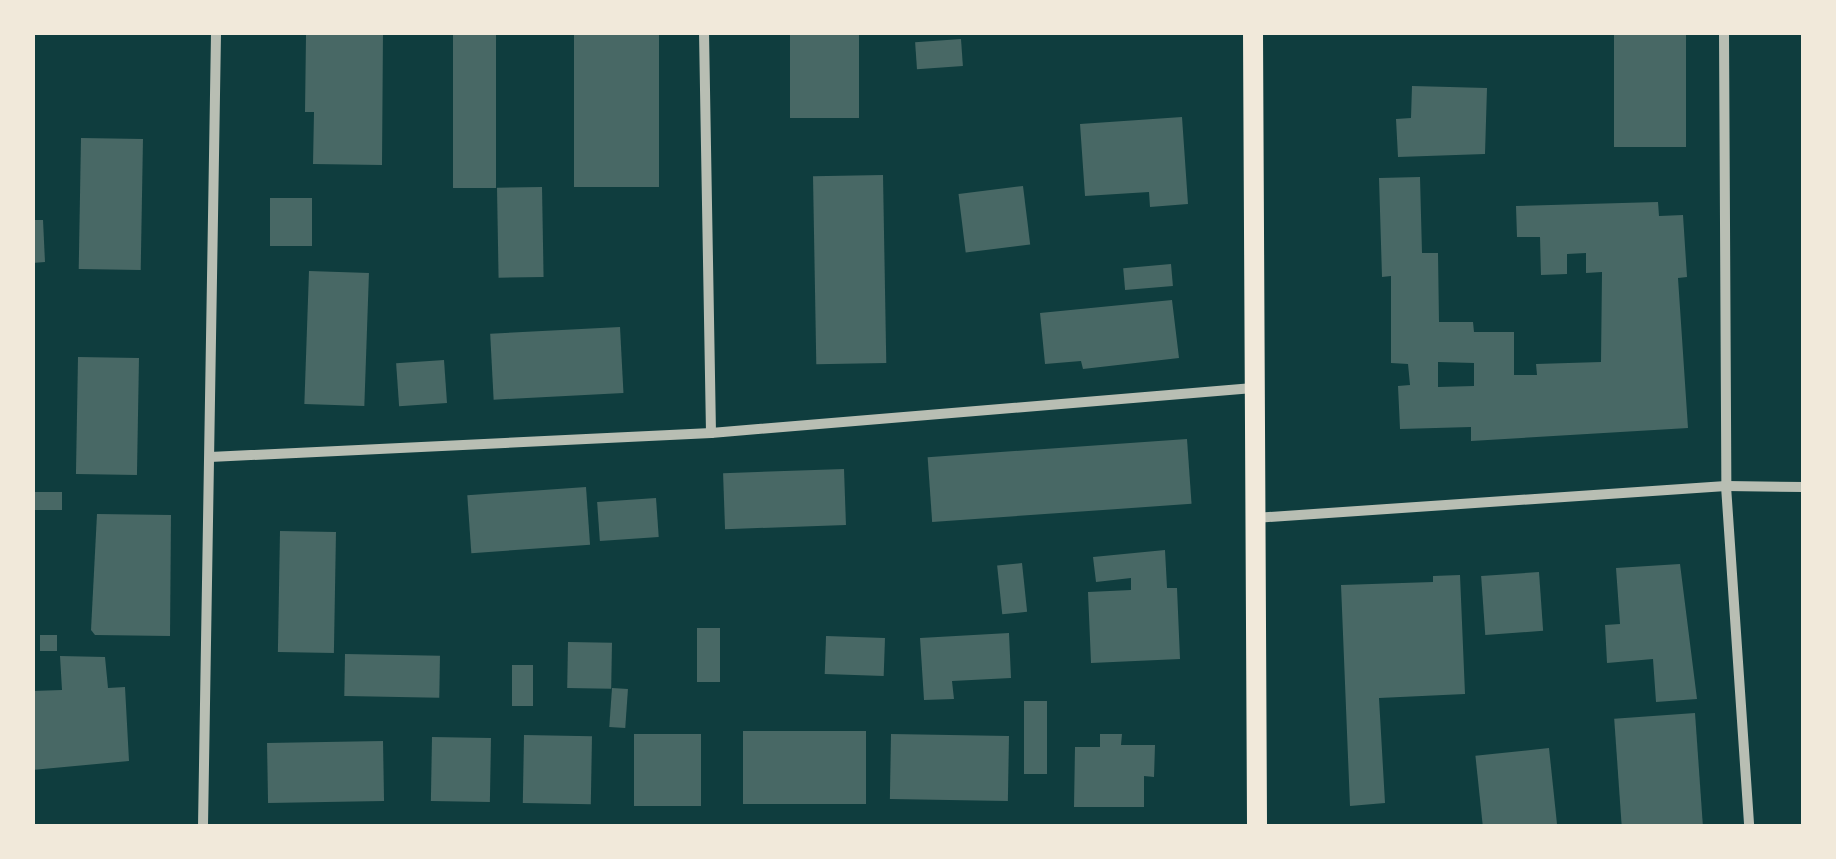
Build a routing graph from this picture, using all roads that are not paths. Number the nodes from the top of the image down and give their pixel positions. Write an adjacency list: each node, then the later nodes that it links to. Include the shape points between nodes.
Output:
1 (216, 32): 7 (street)
2 (704, 32): 6 (street)
3 (1254, 32): 5 (main road)
4 (1724, 32): 8 (street)
5 (1253, 388): 6 (street); 10 (main road)
6 (711, 432): 7 (street)
7 (210, 457): 11 (street)
8 (1726, 486): 9 (street); 10 (street); 13 (street)
9 (1804, 487)
10 (1254, 518): 12 (main road)
11 (202, 826)
12 (1257, 826)
13 (1748, 826)

